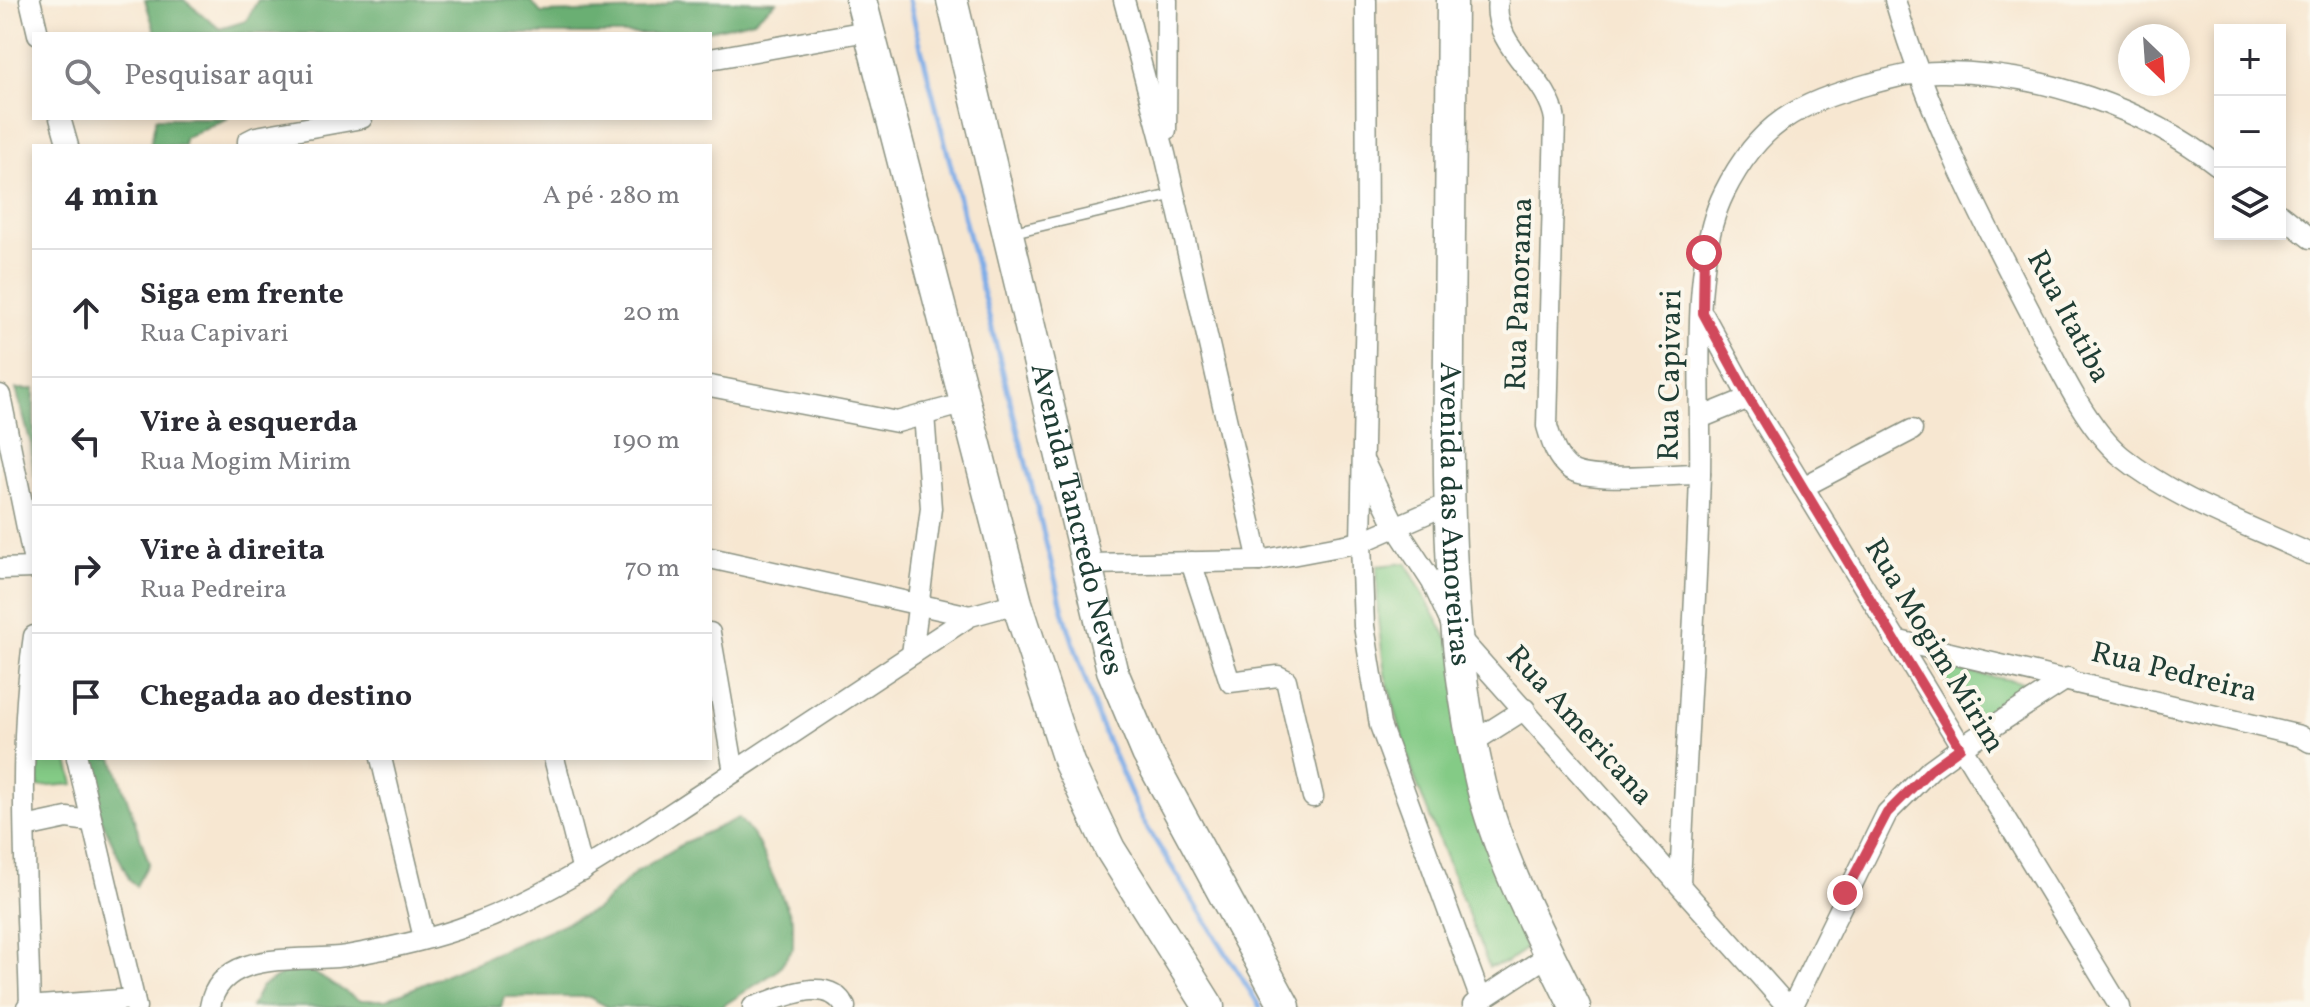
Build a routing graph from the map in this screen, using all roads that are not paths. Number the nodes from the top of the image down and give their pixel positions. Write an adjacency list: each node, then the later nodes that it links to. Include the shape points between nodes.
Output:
1 (30, 0): 11 (street)
2 (861, 0): 10 (main road)
3 (952, 0): 22 (main road, Avenida Tancredo Neves)
4 (1124, 0): 18 (street)
5 (1167, 0): 18 (street)
6 (1366, 0): 32 (street)
7 (1452, 0): 35 (main road, Avenida das Amoreiras)
8 (1498, 0): 33 (street, Rua Panorama, via 1500,29 1543,85 1555,120 1547,426 1554,452 1572,471 1591,475)
9 (1895, 0): 13 (street, Rua Itatiba)
10 (867, 31): 12 (street); 28 (main road)
11 (38, 32)
12 (712, 59)
13 (1916, 71): 19 (street, Rua Capivari, via 1977,72 2104,103); 24 (street, Rua Capivari, via 1808,102 1756,144 1724,194 1704,253); 38 (street, Rua Itatiba, via 1958,169 2068,385 2118,454 2156,481)
14 (61, 120): 17 (street)
15 (353, 120): 16 (street)
16 (248, 143)
17 (67, 144)
18 (1165, 154): 20 (street)
19 (2214, 163)
20 (1175, 194): 22 (lane); 41 (street)
21 (2286, 219): 23 (street)
22 (1006, 234): 43 (main road, Avenida Tancredo Neves)
23 (2310, 238)
24 (1703, 313): 27 (street, Rua Mogim Mirim); 30 (street, Rua Capivari)
25 (712, 386): 29 (street, via 897,422)
26 (0, 395): 39 (street)
27 (1749, 398): 30 (street); 34 (street, Rua Mogim Mirim)
28 (966, 403): 29 (street); 46 (main road)
29 (924, 414): 47 (street, via 931,508)
30 (1700, 418): 33 (street, Rua Capivari)
31 (1912, 430): 34 (street)
32 (1363, 460): 36 (street, Rua Americana); 37 (street)
33 (1700, 474): 67 (street, Rua Capivari)
34 (1803, 487): 50 (street, Rua Mogim Mirim)
35 (1448, 504): 36 (street); 49 (main road, Avenida das Amoreiras)
36 (1396, 527): 37 (street); 49 (street, Rua Americana, via 1432,582)
37 (1361, 542): 41 (street); 72 (street, via 1364,626 1380,725)
38 (2310, 554)
39 (32, 555)
40 (712, 558): 47 (street)
41 (1259, 561): 42 (street)
42 (1191, 562): 43 (street); 63 (street, via 1230,682 1278,676 1286,680)
43 (1086, 564): 77 (main road, Avenida Tancredo Neves, via 1127,710)
44 (32, 565): 45 (street)
45 (0, 569)
46 (1017, 603): 48 (street); 76 (main road, via 1088,805 1148,914)
47 (920, 605): 48 (street); 53 (street)
48 (970, 616): 53 (street)
49 (1456, 634): 55 (street, Rua Americana); 56 (main road, Avenida das Amoreiras)
50 (1895, 640): 54 (street, Rua Pedreira); 58 (street, Rua Mogim Mirim)
51 (712, 645): 62 (street)
52 (32, 649): 65 (street)
53 (912, 654): 62 (street)
54 (2068, 678): 57 (street, Rua Pedreira); 58 (street, Rua Pedreira)
55 (1525, 709): 56 (street); 67 (street, Rua Americana)
56 (1473, 742): 69 (main road, Avenida das Amoreiras, via 1491,819)
57 (2310, 742)
58 (1960, 748): 79 (street, Rua Pedreira, via 1887,813); 80 (street, Rua Mogim Mirim)
59 (77, 760): 64 (street)
60 (381, 760): 68 (street)
61 (555, 760): 66 (street)
62 (734, 772): 66 (street)
63 (1313, 797)
64 (90, 821): 65 (street, via 67,818); 70 (street)
65 (25, 827): 73 (street)
66 (583, 871): 68 (street, via 505,911)
67 (1680, 884): 79 (street, Rua Americana)
68 (424, 938): 74 (street, via 343,956 279,958 238,970 218,984)
69 (1549, 955): 72 (street); 78 (main road, Avenida das Amoreiras)
70 (135, 1003): 73 (street)
71 (842, 1003): 75 (street, via 828,990 814,989)
72 (1475, 1003)
73 (28, 1007)
74 (210, 1007)
75 (753, 1007)
76 (1209, 1007)
77 (1285, 1007)
78 (1575, 1007)
79 (1790, 1007)
80 (2120, 1007)

